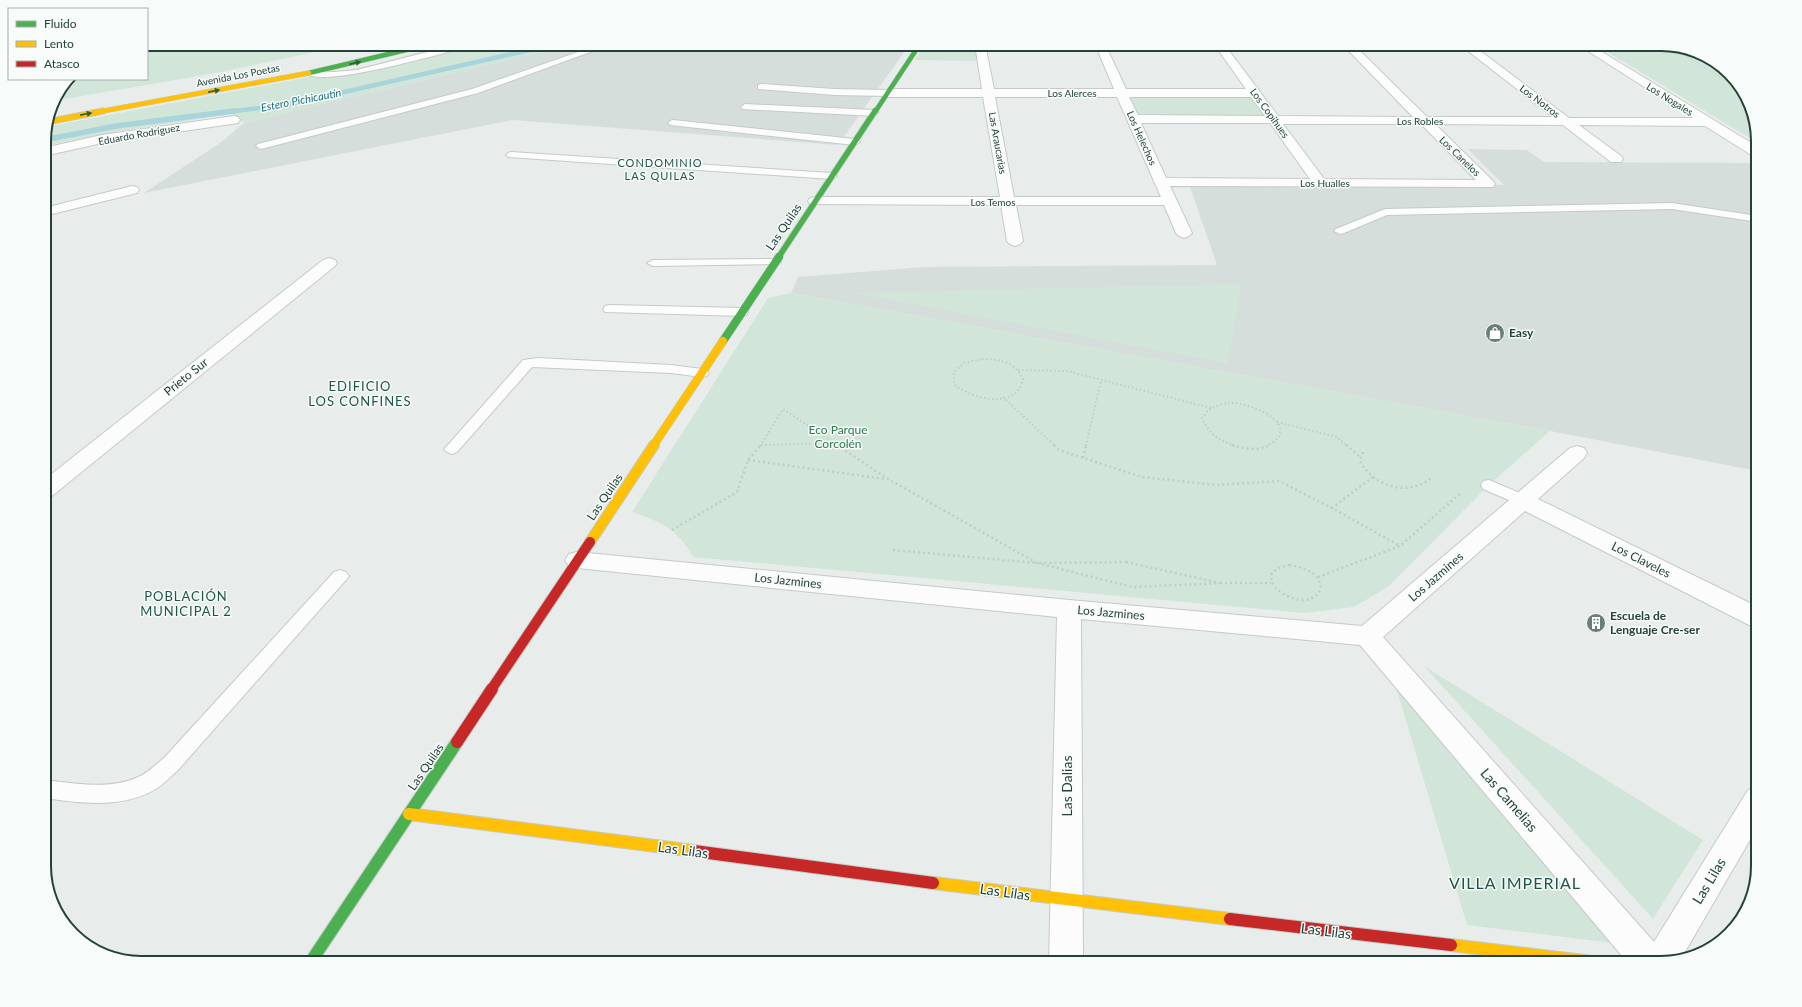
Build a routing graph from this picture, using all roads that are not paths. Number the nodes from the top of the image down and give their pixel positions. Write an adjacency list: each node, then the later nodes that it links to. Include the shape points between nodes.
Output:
1 (361, 51): 12 (street)
2 (402, 51): 13 (street, Avenida Los Poetas, one-way to 2)
3 (440, 51): 13 (lane, via 357,72)
4 (588, 51): 30 (lane, via 474,91)
5 (915, 51): 15 (street, Las Quilas)
6 (981, 51): 16 (street, Las Araucarias)
7 (1103, 51): 17 (street, Los Helechos)
8 (1225, 51): 18 (street, Los Copihues)
9 (1354, 51): 25 (street, Los Canelos)
10 (1473, 51): 26 (street, Los Notros)
11 (1593, 51): 27 (street, Los Nogales)
12 (343, 55)
13 (309, 73): 24 (street, Avenida Los Poetas, one-way to 13)
14 (761, 87): 15 (lane)
15 (888, 93): 16 (street, Los Alerces); 20 (street, Las Quilas)
16 (989, 93): 17 (street, Los Alerces); 42 (street, Las Araucarias)
17 (1122, 93): 18 (street, Los Alerces); 21 (street, Los Helechos)
18 (1256, 93): 23 (street, Los Copihues)
19 (745, 107): 20 (lane)
20 (874, 113): 29 (street, Las Quilas)
21 (1133, 119): 23 (street, Los Robles); 36 (street, Los Helechos)
22 (234, 120): 32 (street, Eduardo Rodríguez, via 102,139)
23 (1275, 120): 25 (street, Los Robles); 37 (street, Los Copihues)
24 (54, 121)
25 (1423, 121): 26 (street, Los Robles); 38 (street, Los Canelos)
26 (1567, 121): 27 (street, Los Robles); 34 (street, Los Notros)
27 (1706, 122): 31 (street, Los Nogales)
28 (672, 123): 29 (lane)
29 (855, 142): 35 (street, Las Quilas)
30 (261, 146)
31 (1751, 149)
32 (51, 150)
33 (511, 156): 35 (lane)
34 (1616, 159)
35 (832, 176): 40 (street, Las Quilas)
36 (1161, 182): 37 (street, Los Hualles); 41 (street, Los Helechos)
37 (1320, 183): 38 (street, Los Hualles)
38 (1488, 184)
39 (132, 190): 43 (street)
40 (815, 201): 42 (street, Los Temos); 48 (street, Las Quilas)
41 (1170, 201): 42 (street, Los Temos); 46 (street, Los Helechos)
42 (1008, 202): 47 (street, Las Araucarias)
43 (51, 210)
44 (1751, 218): 45 (lane, via 1672,206 1386,212)
45 (1340, 231)
46 (1184, 233)
47 (1015, 241)
48 (775, 262): 50 (lane); 52 (street, Las Quilas)
49 (329, 263): 56 (street, Prieto Sur)
50 (652, 263)
51 (609, 308): 52 (lane)
52 (742, 312): 53 (street, Las Quilas)
53 (702, 372): 54 (lane, via 528,363); 59 (street, Las Quilas)
54 (452, 449)
55 (1577, 453): 58 (street, Los Jazmines)
56 (51, 485)
57 (1489, 485): 58 (lane)
58 (1524, 501): 62 (street, Los Claveles); 63 (street, Los Jazmines)
59 (577, 560): 61 (street, Los Jazmines); 66 (street, Las Quilas)
60 (340, 576): 64 (lane, via 171,764 142,785 112,794)
61 (1068, 609): 63 (street, Los Jazmines); 67 (street, Las Dalias)
62 (1751, 614)
63 (1367, 636): 71 (street, Las Camelias)
64 (51, 790)
65 (1751, 811): 72 (street, Las Lilas)
66 (409, 814): 67 (street, Las Lilas); 68 (street, Las Quilas)
67 (1067, 900): 69 (street, Las Dalias); 70 (street, Las Lilas)
68 (315, 956)
69 (1066, 956)
70 (1542, 956)
71 (1644, 956)
72 (1664, 956)

